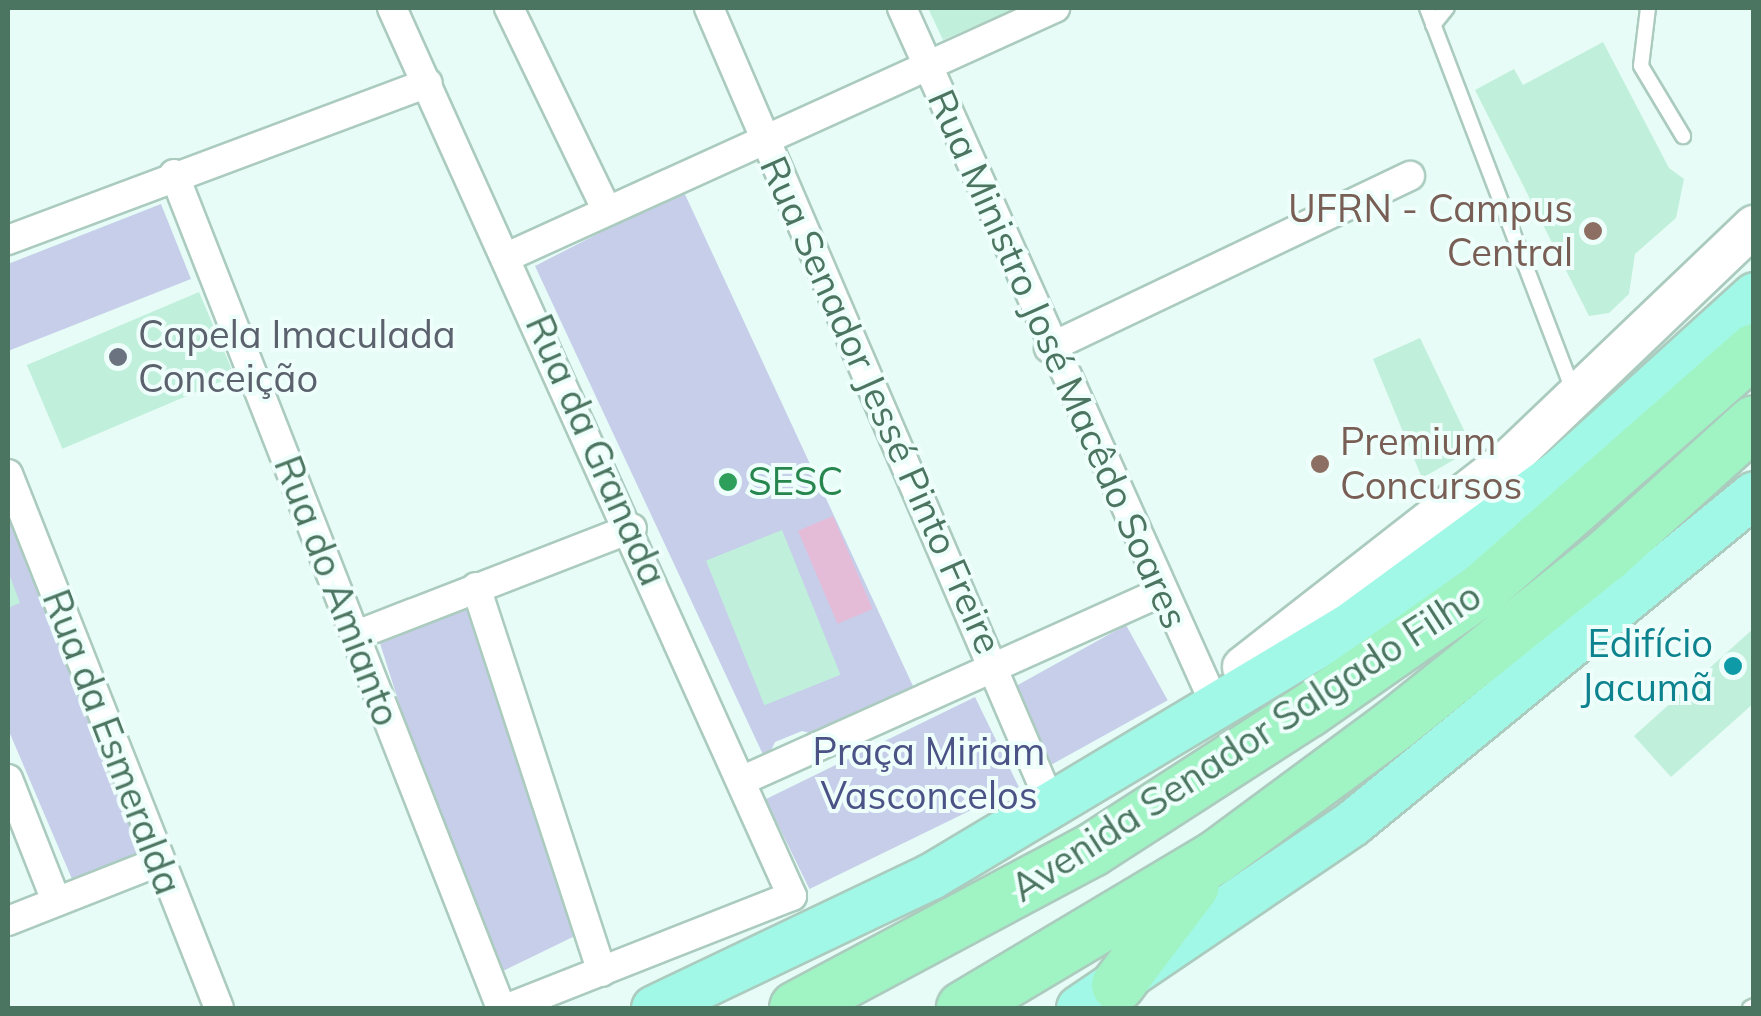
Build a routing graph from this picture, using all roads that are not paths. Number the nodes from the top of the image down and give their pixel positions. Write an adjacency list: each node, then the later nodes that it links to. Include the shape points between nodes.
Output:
1 (392, 8): 11 (street, Rua da Granada)
2 (509, 8): 16 (street)
3 (709, 8): 13 (street, Rua Senador Jessé Pinto Freire)
4 (902, 8): 10 (street, Rua Ministro José Macêdo Soares)
5 (1056, 8): 10 (street)
6 (1426, 8): 9 (lane)
7 (1446, 8): 9 (lane)
8 (1648, 8): 12 (lane, via 1641,66)
9 (1432, 24): 23 (lane)
10 (928, 66): 13 (street); 21 (street, Rua Ministro José Macêdo Soares)
11 (428, 83): 14 (street); 19 (street, Rua da Granada)
12 (1683, 136)
13 (765, 138): 16 (street); 31 (street, Rua Senador Jessé Pinto Freire)
14 (174, 174): 18 (street); 30 (street, Rua do Amianto)
15 (1410, 176): 21 (street)
16 (608, 211): 19 (street)
17 (1754, 226): 23 (main road)
18 (8, 240)
19 (509, 256): 27 (street, Rua da Granada)
20 (1754, 294): 32 (main road, Avenida Senador Salgado Filho, via 1558,474 1454,556)
21 (1049, 348): 29 (street, Rua Ministro José Macêdo Soares)
22 (1754, 350): 45 (highway, Avenida Senador Salgado Filho, via 1480,591 1308,712 1092,850)
23 (1577, 400): 32 (main road)
24 (1754, 422): 36 (highway, Avenida Senador Salgado Filho, via 1491,652)
25 (8, 474): 37 (street, Rua da Esmeralda)
26 (1754, 494): 41 (main road, via 1352,823)
27 (632, 528): 28 (street); 34 (street, Rua da Granada)
28 (476, 587): 30 (street); 40 (street)
29 (1162, 592): 31 (street); 32 (street, Rua Ministro José Macêdo Soares)
30 (354, 636): 43 (street, Rua do Amianto)
31 (996, 670): 34 (street); 35 (street, Rua Senador Jessé Pinto Freire)
32 (1212, 700): 35 (main road, Avenida Senador Salgado Filho)
33 (8, 779): 38 (street)
34 (741, 782): 40 (street, Rua da Granada, via 792,896)
35 (1050, 804): 44 (main road, Avenida Senador Salgado Filho, via 931,876)
36 (1215, 858): 41 (highway); 46 (highway, Avenida Senador Salgado Filho)
37 (158, 862): 38 (street); 42 (street, Rua da Esmeralda)
38 (56, 901): 39 (street)
39 (8, 921)
40 (602, 972): 43 (street)
41 (1098, 996)
42 (219, 1008)
43 (504, 1008)
44 (654, 1008)
45 (796, 1008)
46 (963, 1008)

